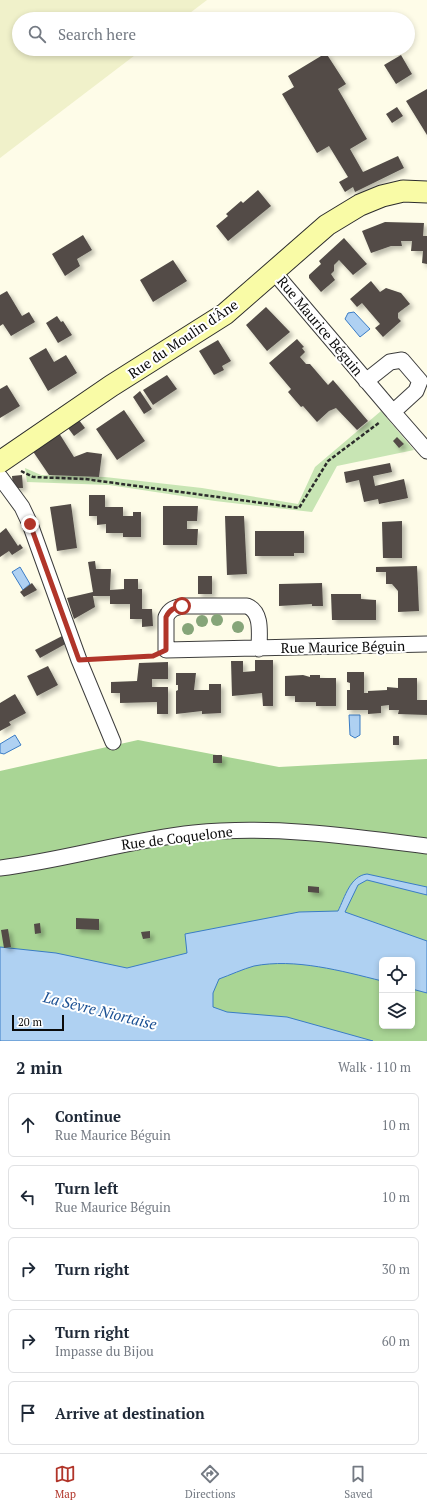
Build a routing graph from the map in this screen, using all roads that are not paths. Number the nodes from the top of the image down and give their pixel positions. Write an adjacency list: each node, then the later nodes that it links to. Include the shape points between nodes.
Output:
1 (427, 192): 2 (street, Rue du Moulin d'Âne, via 403,191 360,205 327,225)
2 (273, 272): 3 (street, Rue Maurice Béguin); 6 (street, Rue du Moulin d'Âne, via 225,314 111,386)
3 (366, 382): 4 (street, Rue Maurice Béguin); 4 (street, Rue Maurice Béguin, via 390,362 402,360 420,381 416,391)
4 (393, 412): 5 (street, Rue Maurice Béguin)
5 (427, 451)
6 (4, 459)
7 (0, 477): 10 (street, via 22,507 30,524 79,660)
8 (427, 644): 9 (street, Rue Maurice Béguin)
9 (259, 649): 9 (street, Rue Maurice Béguin, via 166,650 166,617 168,612 182,606 242,605 252,608 258,618)
10 (113, 742)
11 (427, 846): 12 (street, Rue de Coquelone, via 306,833 242,830 193,833 102,848 42,863)
12 (0, 868)

